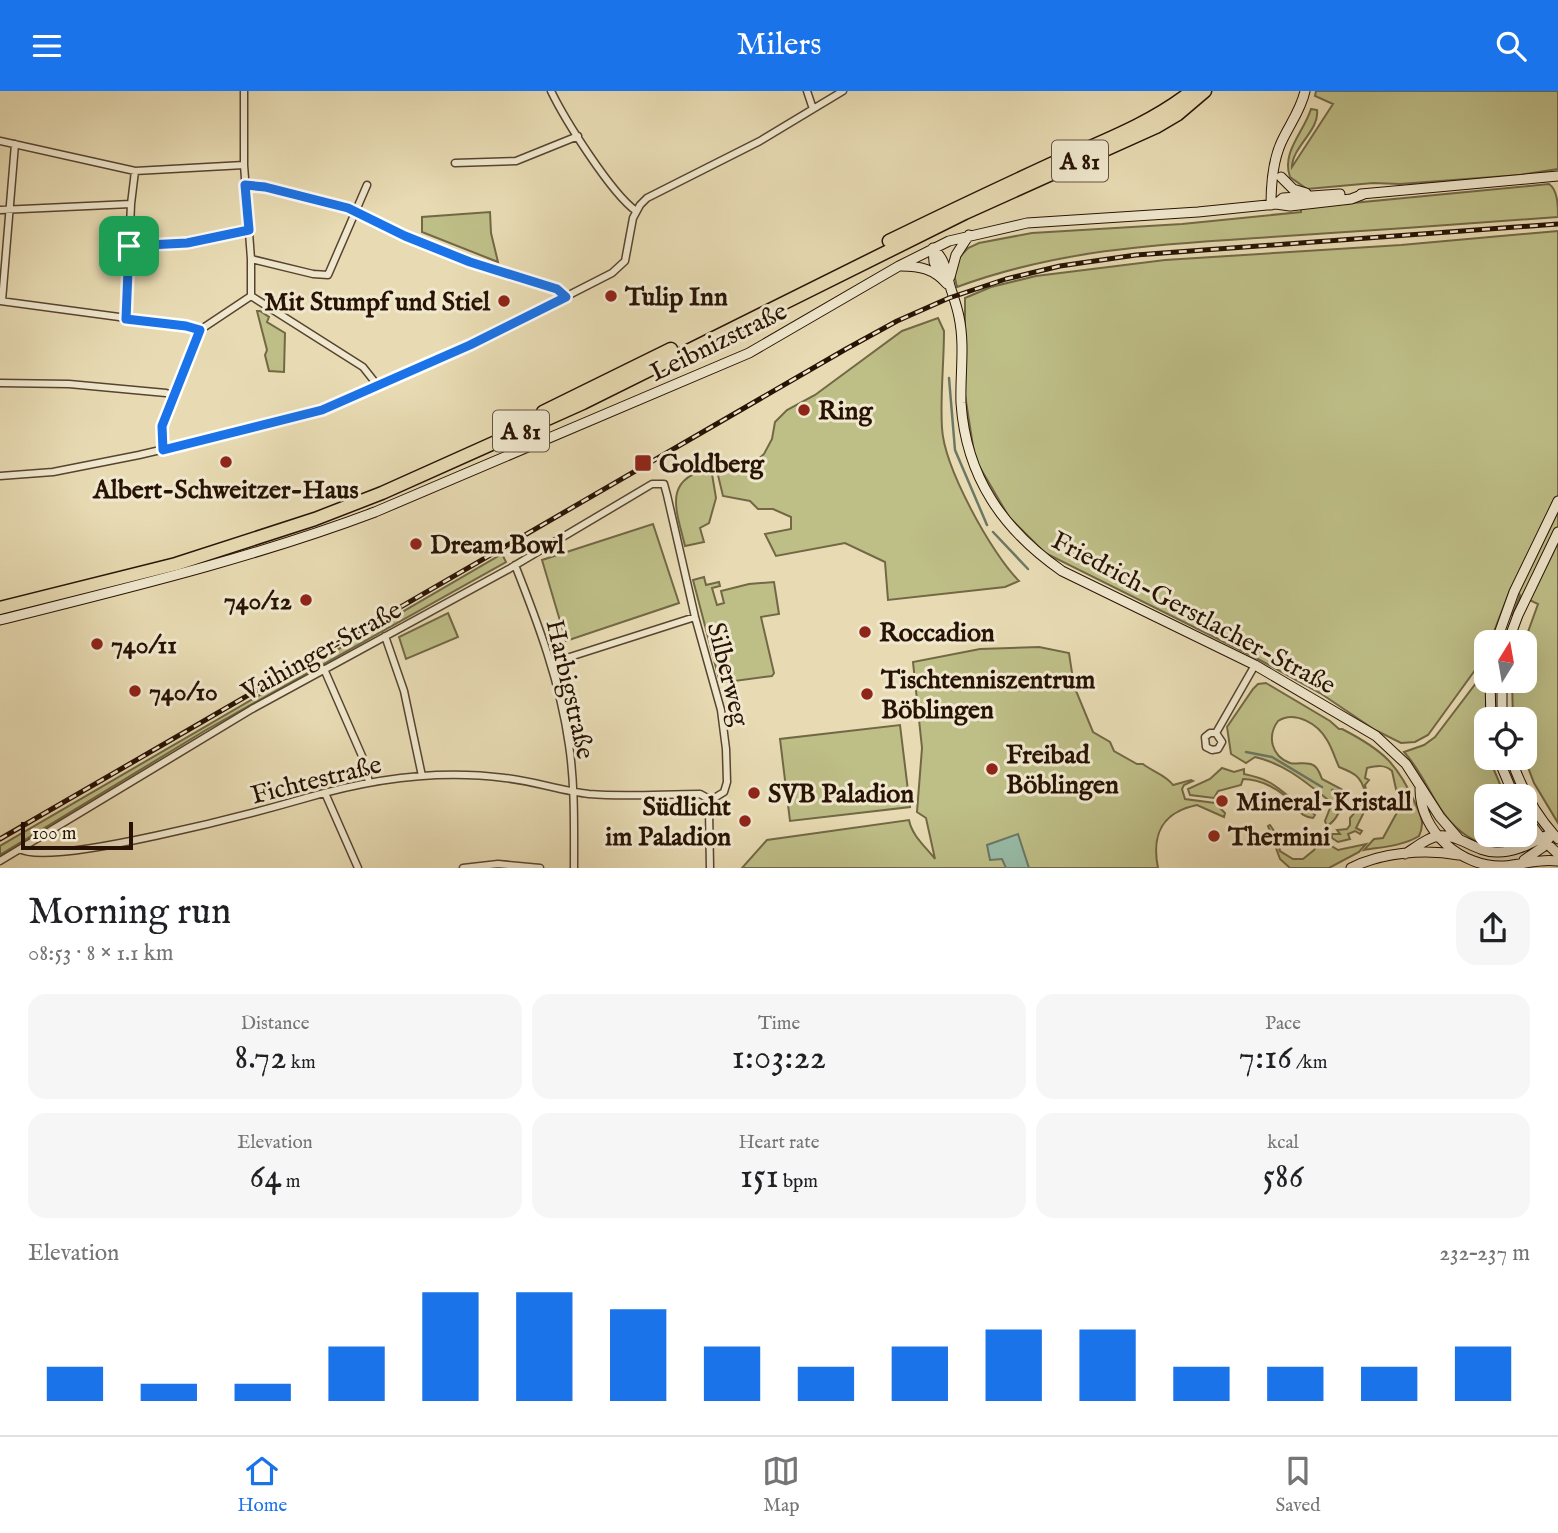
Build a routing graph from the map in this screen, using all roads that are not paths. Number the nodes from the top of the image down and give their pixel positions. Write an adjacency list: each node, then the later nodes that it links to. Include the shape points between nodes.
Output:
1 (244, 91): 14 (street)
2 (551, 91): 9 (street)
3 (807, 91): 8 (street)
4 (843, 91): 8 (street)
5 (1192, 91): 50 (highway, A 81, via 1136,127 954,209 594,388 399,477 174,558)
6 (1205, 91): 51 (highway, A 81, via 1156,127 965,213 583,403 412,481 217,552)
7 (1306, 91): 12 (street)
8 (813, 109): 26 (street, via 652,195)
9 (578, 136): 13 (street, via 516,161); 26 (street, via 623,200)
10 (0, 141): 11 (street)
11 (15, 144): 15 (street); 25 (street)
12 (1276, 159): 17 (street); 23 (street)
13 (456, 163)
14 (244, 165): 15 (street); 18 (street)
15 (135, 171): 22 (street)
16 (1558, 176): 20 (street)
17 (1280, 177): 21 (street, via 1296,191); 23 (street, via 1282,193)
18 (245, 185): 27 (street, via 335,204); 28 (street)
19 (368, 185): 27 (street)
20 (1364, 194): 21 (street); 23 (street, via 1290,206)
21 (1325, 195): 23 (street, via 1283,198)
22 (131, 204): 25 (street); 30 (street)
23 (1273, 204): 29 (street, Leibnizstraße, via 1027,223)
24 (0, 210): 25 (street)
25 (10, 210): 38 (street)
26 (636, 211): 37 (street, via 622,266)
27 (355, 213): 32 (street, via 328,275); 37 (street, via 470,262 557,289)
28 (249, 230): 30 (street, via 187,243); 32 (street)
29 (969, 235): 31 (street, Leibnizstraße); 35 (street, Friedrich-Gerstlacher-Straße, via 956,254)
30 (129, 246): 39 (street)
31 (933, 248): 33 (street, Leibnizstraße); 34 (street, Friedrich-Gerstlacher-Straße); 35 (street, Friedrich-Gerstlacher-Straße, via 943,258)
32 (251, 259): 36 (street)
33 (899, 266): 34 (street, via 924,267); 53 (street, Leibnizstraße, via 749,353 428,491 323,531 192,572)
34 (940, 275): 35 (street, Friedrich-Gerstlacher-Straße)
35 (950, 286): 58 (street, Friedrich-Gerstlacher-Straße, via 961,331 966,435 982,483 1005,522 1062,571)
36 (251, 296): 40 (street); 42 (street, via 363,367)
37 (566, 297): 42 (street)
38 (1, 301): 39 (street)
39 (126, 319): 40 (street)
40 (200, 330): 43 (street)
41 (0, 383): 43 (street, via 69,384)
42 (378, 386): 44 (street, via 289,420)
43 (175, 396): 44 (street, via 162,426)
44 (163, 450): 45 (street, via 77,468)
45 (0, 476)
46 (664, 484): 49 (street, Vaihinger Straße, via 646,486); 52 (street, Silberweg)
47 (1558, 501): 54 (street)
48 (1558, 532): 55 (street)
49 (515, 565): 56 (street, Vaihinger Straße); 57 (street, Harbigstraße)
50 (0, 601)
51 (0, 608)
52 (695, 617): 57 (street); 67 (street, Silberweg, via 721,710 726,749 726,789)
53 (0, 620)
54 (1500, 630)
55 (1512, 630)
56 (385, 636): 59 (street, Vaihinger Straße); 62 (street, via 404,691)
57 (551, 663): 65 (street, Harbigstraße, via 568,741)
58 (1255, 665): 60 (street); 64 (street, Friedrich-Gerstlacher-Straße, via 1385,743 1406,764)
59 (324, 669): 63 (street); 74 (street, Vaihinger Straße)
60 (1216, 733)
61 (1516, 770): 70 (street, via 1524,792)
62 (422, 776): 63 (street, Fichtestraße); 65 (street, Fichtestraße, via 505,778)
63 (369, 782): 66 (street, Fichtestraße)
64 (1420, 789): 68 (street, Friedrich-Gerstlacher-Straße); 71 (street, Friedrich-Gerstlacher-Straße, via 1422,804)
65 (573, 792): 67 (street, Fichtestraße, via 700,794); 86 (street, Harbigstraße)
66 (325, 793): 74 (street, Fichtestraße, via 74,859 36,858); 83 (street)
67 (711, 800): 87 (street, Silberweg)
68 (1445, 824): 71 (street); 72 (street, Friedrich-Gerstlacher-Straße)
69 (1537, 831): 73 (street)
70 (1555, 836): 73 (street)
71 (1441, 838): 72 (street); 76 (street); 78 (street); 79 (street)
72 (1459, 839): 75 (street, via 1488,852)
73 (1544, 840): 75 (street); 77 (street); 82 (street)
74 (20, 849): 80 (street, Vaihinger Straße)
75 (1519, 849)
76 (1423, 852): 78 (street); 79 (street)
77 (1558, 853)
78 (1405, 854): 88 (street)
79 (1462, 856): 82 (street, via 1490,866)
80 (0, 861)
81 (1558, 861): 82 (street)
82 (1520, 864)
83 (358, 868)
84 (463, 868): 85 (street, via 498,864)
85 (541, 868)
86 (574, 868)
87 (710, 868)
88 (1351, 868)

